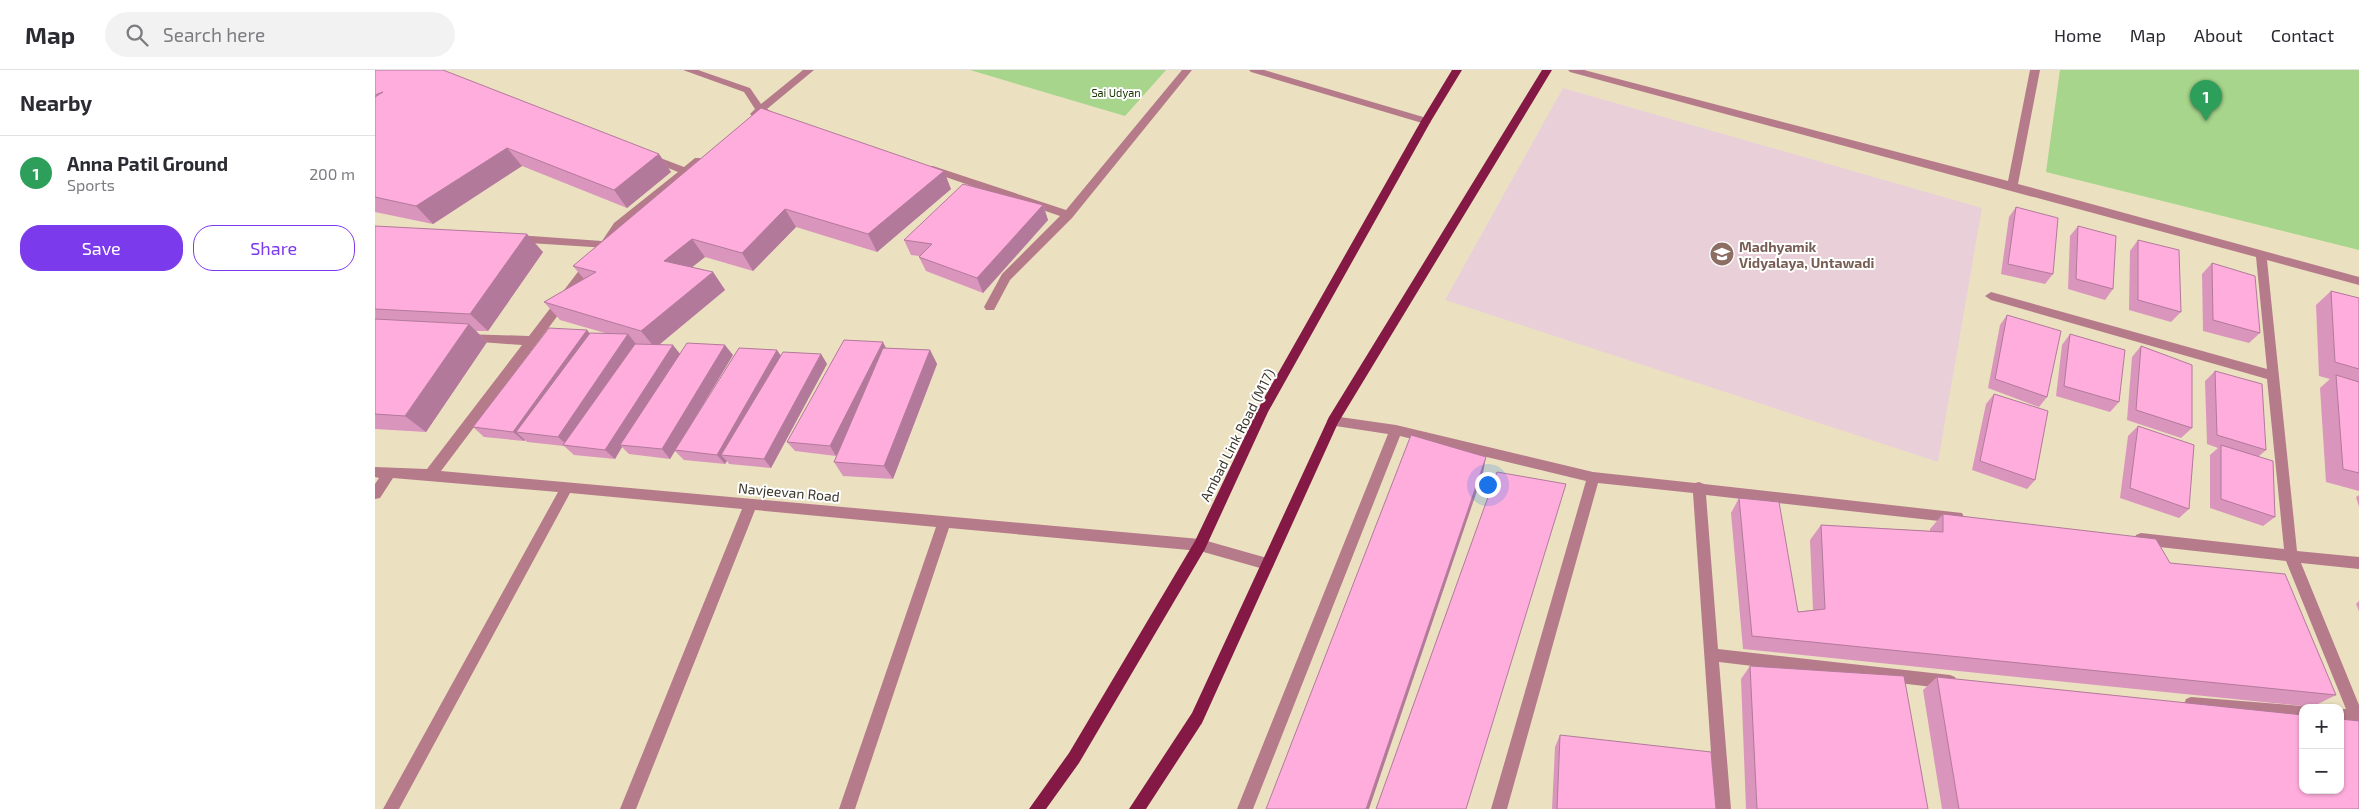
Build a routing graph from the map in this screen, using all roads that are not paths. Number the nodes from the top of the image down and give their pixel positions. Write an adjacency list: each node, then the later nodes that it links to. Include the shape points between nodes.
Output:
1 (688, 70): 9 (street, via 747,90)
2 (809, 70): 9 (street)
3 (1187, 70): 18 (street)
4 (1254, 70): 11 (street)
5 (1457, 70): 11 (main road, Ambad Link Road (M17))
6 (1547, 70): 28 (main road)
7 (1573, 70): 17 (street)
8 (2035, 70): 17 (street)
9 (760, 110): 10 (street); 12 (street)
10 (788, 120)
11 (1425, 121): 41 (main road, Ambad Link Road (M17), via 1263,410)
12 (745, 122)
13 (639, 153): 16 (street)
14 (708, 153): 16 (street)
15 (918, 164): 18 (street)
16 (685, 171): 20 (street, via 618,226)
17 (2012, 186): 21 (street)
18 (1068, 215): 24 (street, via 1006,277)
19 (505, 238): 20 (street)
20 (604, 245): 26 (street)
21 (2261, 254): 22 (street); 27 (street)
22 (2359, 281)
23 (1991, 296): 27 (street)
24 (990, 307)
25 (453, 336): 26 (street)
26 (531, 341): 32 (street)
27 (2273, 376): 42 (street)
28 (1333, 421): 29 (street); 44 (main road)
29 (1396, 430): 33 (street); 58 (street)
30 (375, 472): 31 (street, Navjeevan Road)
31 (390, 473): 32 (street, Navjeevan Road); 36 (street)
32 (430, 474): 34 (street, Navjeevan Road)
33 (1593, 476): 35 (street); 59 (street)
34 (567, 487): 37 (street, Navjeevan Road); 53 (street)
35 (1699, 487): 38 (street); 45 (street)
36 (375, 494)
37 (751, 504): 39 (street, Navjeevan Road); 54 (street)
38 (1975, 519)
39 (945, 521): 41 (street, Navjeevan Road); 55 (street)
40 (2123, 536): 42 (street)
41 (1200, 545): 44 (street, Navjeevan Road); 56 (main road, Ambad Link Road (M17), via 1075,758)
42 (2291, 556): 43 (street); 52 (street)
43 (2359, 563)
44 (1267, 564): 57 (main road, via 1197,718)
45 (1711, 655): 46 (street); 60 (street)
46 (1901, 677): 47 (street); 48 (street)
47 (1967, 684)
48 (1904, 696)
49 (2177, 703): 50 (street)
50 (2299, 713)
51 (2344, 717): 52 (street)
52 (2358, 719)
53 (391, 809)
54 (628, 809)
55 (847, 809)
56 (1037, 809)
57 (1137, 809)
58 (1245, 809)
59 (1499, 809)
60 (1723, 809)

